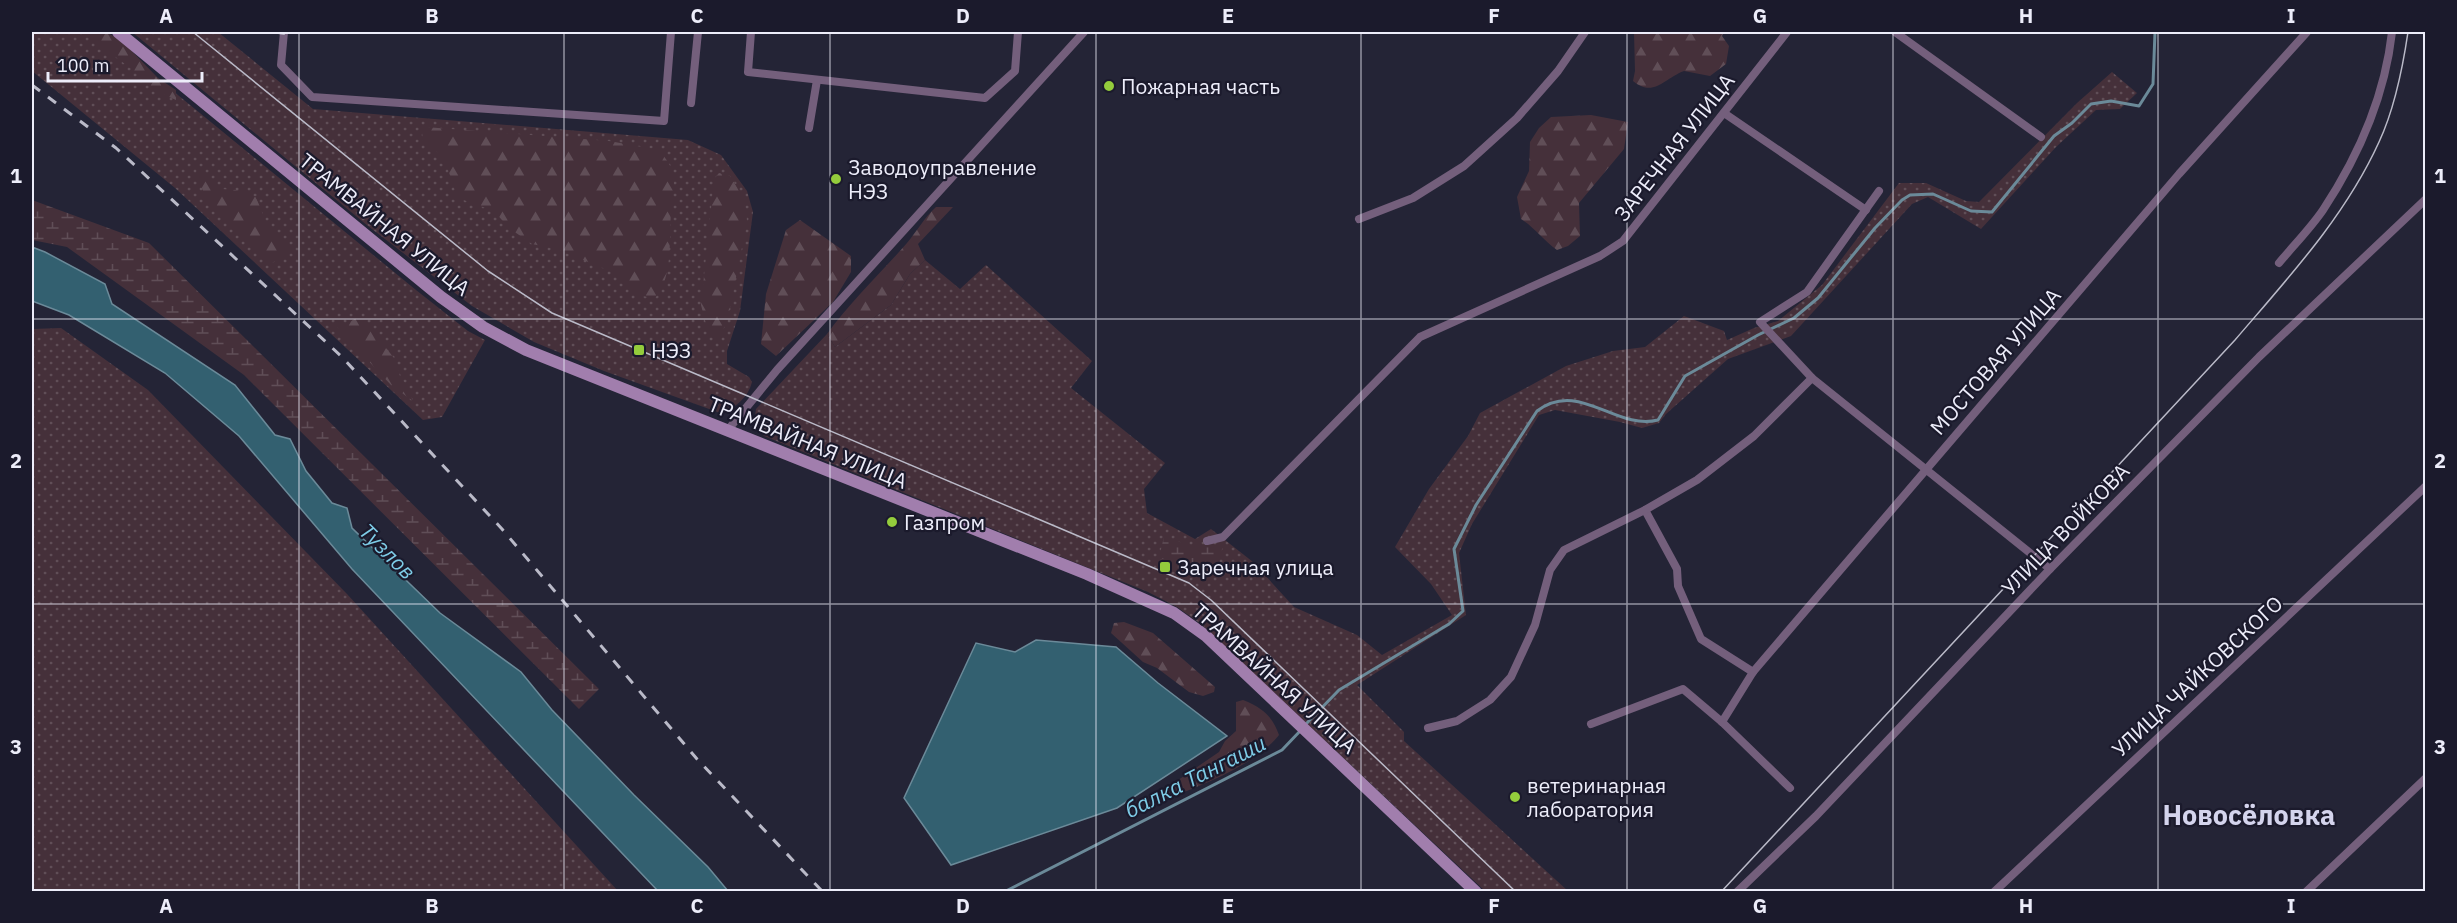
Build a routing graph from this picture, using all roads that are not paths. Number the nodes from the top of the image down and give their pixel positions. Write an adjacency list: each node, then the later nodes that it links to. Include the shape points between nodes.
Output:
1 (118, 32): 24 (main road, ТРАМВАЙНАЯ УЛИЦА, via 441,297 483,327 526,350)
2 (284, 32): 3 (street, via 281,65 312,97 664,121)
3 (671, 32)
4 (698, 32): 14 (street)
5 (751, 32): 13 (street, via 748,72)
6 (1018, 32): 13 (street, via 1015,71 985,98)
7 (1084, 32): 24 (street, via 777,370)
8 (1585, 32): 21 (street, via 1558,71 1517,118 1464,166 1413,198)
9 (1787, 32): 15 (street, ЗАРЕЧНАЯ УЛИЦА)
10 (1895, 32): 17 (street)
11 (2307, 32): 25 (street, МОСТОВАЯ УЛИЦА)
12 (2392, 32): 22 (street, via 2368,127 2322,211)
13 (817, 80): 16 (street)
14 (691, 103)
15 (1724, 113): 20 (street); 28 (street, ЗАРЕЧНАЯ УЛИЦА, via 1623,242 1420,337 1223,537)
16 (809, 128)
17 (2040, 137)
18 (1879, 191): 20 (street)
19 (2426, 199): 29 (street, УЛИЦА ВОЙКОВА, via 2259,357)
20 (1866, 210): 23 (street, via 1807,292 1760,322)
21 (1359, 219)
22 (2279, 263)
23 (1812, 378): 25 (street); 27 (street, via 1754,436 1697,480)
24 (727, 431): 36 (main road, ТРАМВАЙНАЯ УЛИЦА, via 1087,574 1174,613 1206,636)
25 (1924, 470): 29 (street); 30 (street, МОСТОВАЯ УЛИЦА)
26 (2426, 486): 38 (street, УЛИЦА ЧАЙКОВСКОГО)
27 (1645, 510): 30 (street, via 1677,569 1678,586 1701,639); 33 (street, via 1564,550 1550,570 1535,625 1511,677 1490,700 1457,721)
28 (1207, 541)
29 (2050, 569): 37 (street, УЛИЦА ВОЙКОВА, via 1816,816)
30 (1753, 672): 31 (street, МОСТОВАЯ УЛИЦА)
31 (1722, 722): 32 (street, via 1683,688); 35 (street)
32 (1591, 724)
33 (1428, 728)
34 (2426, 778): 39 (street)
35 (1790, 788)
36 (1476, 891)
37 (1737, 891)
38 (1994, 891)
39 (2306, 891)

